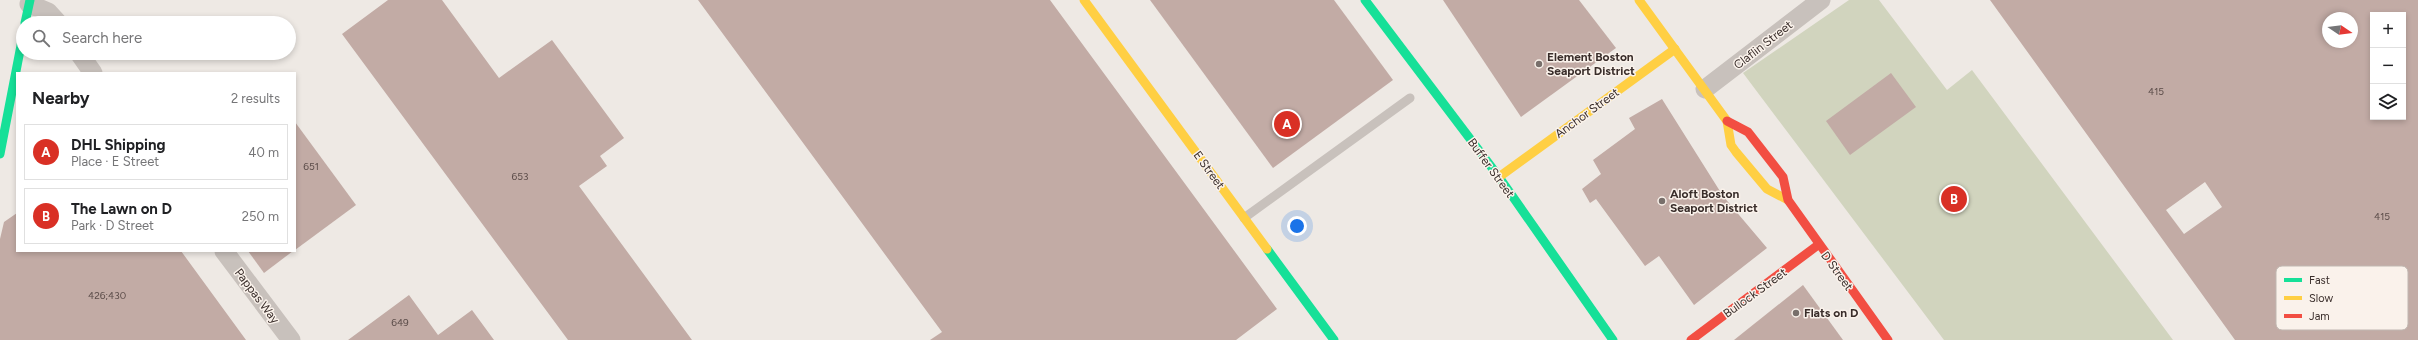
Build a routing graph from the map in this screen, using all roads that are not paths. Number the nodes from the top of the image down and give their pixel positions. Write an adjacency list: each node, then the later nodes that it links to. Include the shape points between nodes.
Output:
1 (1084, 0): 18 (street, E Street)
2 (1365, 0): 16 (street, Buffer Street)
3 (1639, 0): 8 (street, D Street)
4 (1821, 0): 12 (street, Claflin Street)
5 (29, 2): 6 (street); 7 (street)
6 (26, 16)
7 (52, 16)
8 (1675, 49): 12 (street, D Street); 16 (street, Anchor Street)
9 (18, 60): 15 (street)
10 (84, 60): 11 (street)
11 (93, 72)
12 (1704, 90): 14 (street, D Street)
13 (1410, 98): 18 (lane)
14 (1727, 121): 17 (street, D Street, via 1748,132 1783,176); 17 (street, D Street, via 1731,145 1736,152 1767,189)
15 (0, 154)
16 (1499, 177): 23 (street, Buffer Street)
17 (1788, 200): 19 (street, D Street)
18 (1244, 218): 22 (street, E Street)
19 (1818, 245): 24 (street, Bullock Street); 25 (street, D Street)
20 (225, 252): 21 (street, Pappas Way)
21 (291, 340)
22 (1334, 340)
23 (1613, 340)
24 (1691, 340)
25 (1888, 340)

